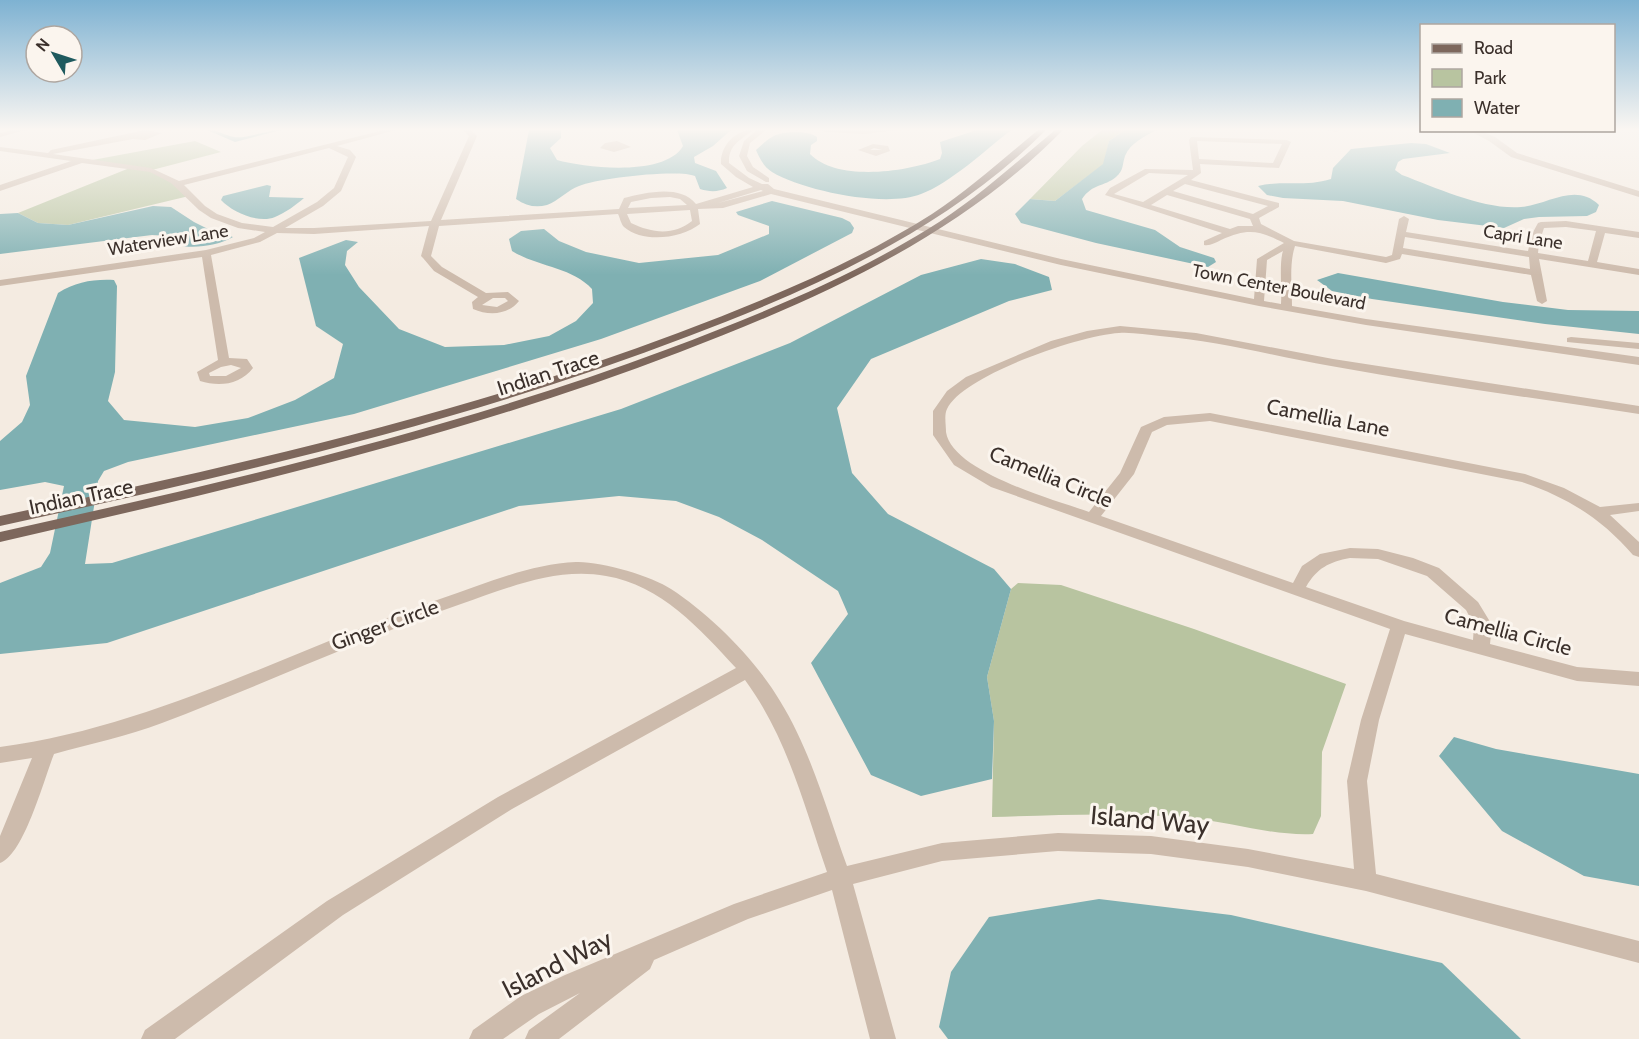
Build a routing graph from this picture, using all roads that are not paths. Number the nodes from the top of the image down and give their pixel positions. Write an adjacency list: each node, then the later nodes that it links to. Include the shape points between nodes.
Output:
1 (28, 178): 16 (street)
2 (171, 178): 14 (street)
3 (200, 178): 14 (street)
4 (343, 178): 29 (street, Waterview Lane, via 338,189 320,204)
5 (454, 178): 25 (street)
6 (744, 178): 17 (street)
7 (762, 178): 15 (street)
8 (984, 178): 26 (main road, Indian Trace)
9 (1003, 178): 26 (main road, Indian Trace, via 986,193)
10 (1134, 178): 20 (street, via 1109,195)
11 (1188, 178): 13 (street)
12 (1589, 178): 19 (street)
13 (1184, 181): 18 (street); 23 (street, via 1276,205)
14 (178, 184): 29 (street, via 218,218)
15 (776, 187): 17 (street); 21 (street, via 723,205); 26 (street, Town Center Boulevard)
16 (0, 188)
17 (760, 188): 21 (street)
18 (1166, 192): 20 (street); 23 (street)
19 (1639, 194)
20 (1143, 206): 30 (street)
21 (694, 207): 22 (street); 22 (street, via 681,196 651,195 627,200); 22 (street, via 697,222 666,235 637,231 627,225)
22 (622, 213): 25 (street)
23 (1254, 217): 27 (street)
24 (1404, 219): 31 (street)
25 (435, 223): 29 (street); 44 (street, via 426,256 438,269)
26 (929, 225): 45 (street, Town Center Boulevard, via 1061,262); 54 (main road, Indian Trace, via 854,275 789,306 585,384 431,432 244,482)
27 (1260, 229): 30 (street); 34 (street)
28 (1601, 229): 32 (street); 37 (street, via 1541,225 1536,232); 39 (street)
29 (275, 230): 36 (street, Waterview Lane, via 250,242)
30 (1230, 232): 33 (street)
31 (1402, 234): 35 (street); 37 (street, Capri Lane)
32 (1639, 235)
33 (1208, 243)
34 (1291, 243): 35 (street, via 1386,260 1397,257); 38 (street, via 1262,259); 40 (street)
35 (1398, 250): 42 (street)
36 (206, 253): 43 (street, Waterview Lane); 52 (street)
37 (1534, 255): 39 (street, Capri Lane); 42 (street)
38 (1262, 263): 40 (street); 45 (street)
39 (1592, 264): 41 (street, Capri Lane)
40 (1286, 266): 47 (street)
41 (1639, 272)
42 (1537, 273): 46 (street)
43 (0, 283)
44 (485, 297)
45 (1260, 299): 47 (street, Town Center Boulevard)
46 (1542, 301)
47 (1286, 304): 48 (street, Town Center Boulevard); 51 (street, Town Center Boulevard, via 1366,322)
48 (1571, 340): 49 (street); 50 (street, Town Center Boulevard)
49 (1639, 346)
50 (1639, 352)
51 (1639, 361)
52 (224, 362)
53 (1639, 410): 57 (street, Camellia Circle, via 1333,363 1196,336 1120,329 1056,343 970,380 951,394 939,411 940,435 959,462 996,484)
54 (103, 506): 58 (main road, Indian Trace, via 34,513); 59 (main road, Indian Trace)
55 (1639, 507): 56 (street)
56 (1599, 512): 57 (street, Camellia Lane, via 1559,490 1512,475 1210,417 1164,421 1146,430 1127,474); 60 (street, Camellia Lane)
57 (1092, 518): 61 (street, Camellia Circle)
58 (0, 521)
59 (0, 537)
60 (1639, 552)
61 (1297, 589): 62 (street, Camellia Circle); 63 (street, via 1308,570 1326,558 1350,553 1378,554 1407,562 1433,572 1472,606 1483,626)
62 (1399, 626): 63 (street, Camellia Circle); 70 (street, via 1370,720 1358,781)
63 (1481, 648): 65 (street, Camellia Circle, via 1577,674)
64 (748, 670): 66 (street, Ginger Circle, via 709,628 664,591 611,571 577,567 526,576 390,622 155,718); 69 (street, Ginger Circle, via 773,704 796,752); 73 (street, via 505,803 335,908)
65 (1639, 679)
66 (46, 749): 67 (street, Ginger Circle); 68 (street, via 11,838)
67 (0, 755)
68 (0, 854)
69 (840, 877): 70 (street, Island Way, via 942,852 1058,842 1151,845 1248,858); 71 (street, Island Way, via 742,911); 76 (street, Ginger Circle)
70 (1366, 881): 72 (street, Island Way)
71 (662, 946): 74 (street, Island Way, via 530,1005); 75 (street, Island Way)
72 (1639, 952)
73 (154, 1039)
74 (482, 1039)
75 (538, 1039)
76 (883, 1039)

